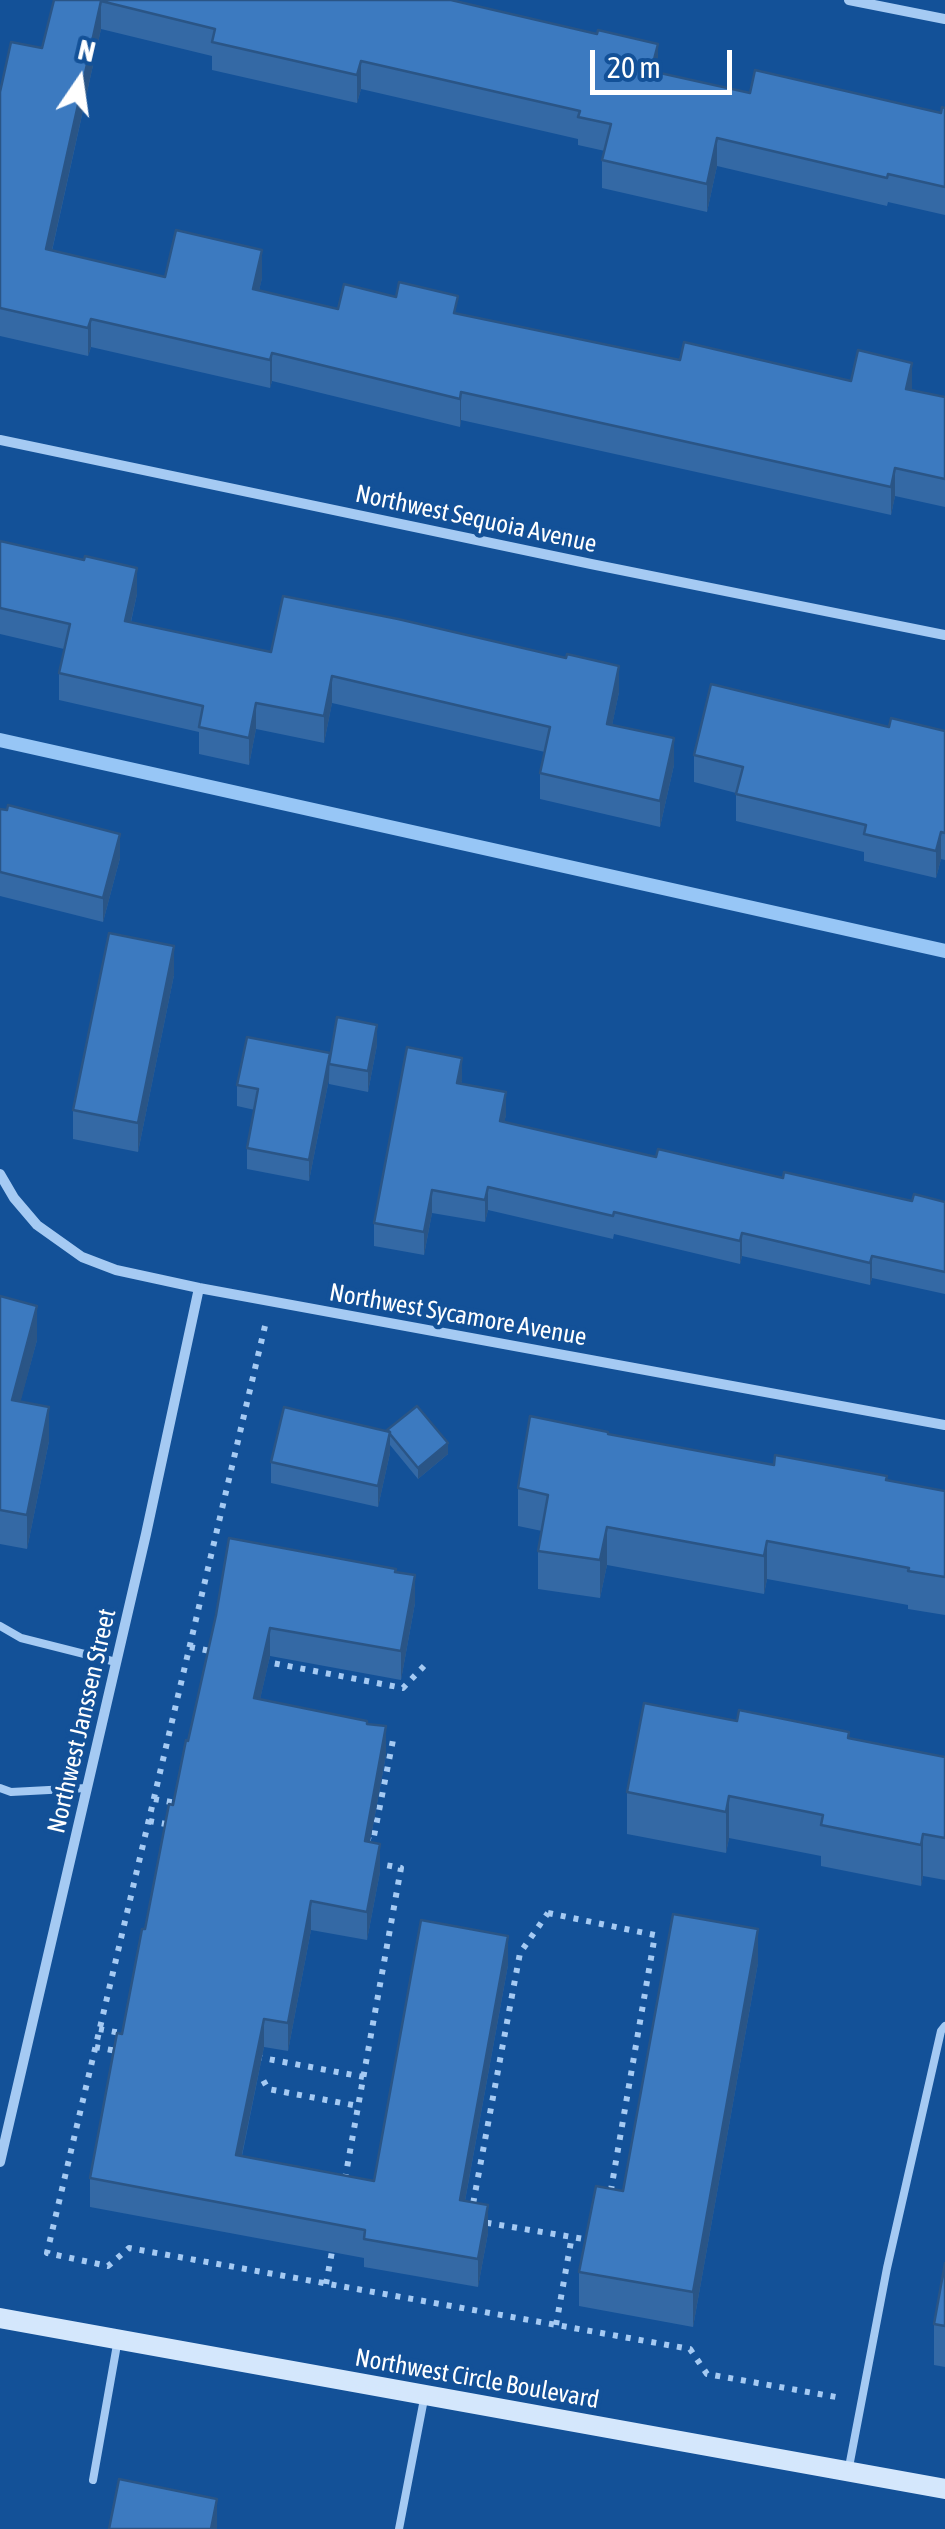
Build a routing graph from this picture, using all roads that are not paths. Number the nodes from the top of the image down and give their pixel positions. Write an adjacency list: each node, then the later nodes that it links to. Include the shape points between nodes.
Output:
1 (848, 0): 2 (street)
2 (945, 19)
3 (0, 440): 4 (street, Northwest Sequoia Avenue)
4 (945, 635)
5 (0, 1174): 6 (street, Northwest Sycamore Avenue, via 37,1225 82,1257)
6 (199, 1288): 7 (street, Northwest Sycamore Avenue); 9 (street, Northwest Janssen Street)
7 (945, 1425)
8 (0, 1626): 9 (lane, via 21,1638)
9 (116, 1662): 11 (street, Northwest Janssen Street)
10 (0, 1788): 11 (lane)
11 (87, 1788): 13 (street, Northwest Janssen Street)
12 (945, 2026): 17 (lane)
13 (0, 2162)
14 (0, 2318): 15 (main road, Northwest Circle Boulevard)
15 (118, 2339): 16 (main road, Northwest Circle Boulevard); 18 (lane)
16 (424, 2395): 17 (main road, Northwest Circle Boulevard); 20 (lane)
17 (848, 2472): 19 (main road, Northwest Circle Boulevard)
18 (94, 2480)
19 (945, 2489)
20 (399, 2529)

